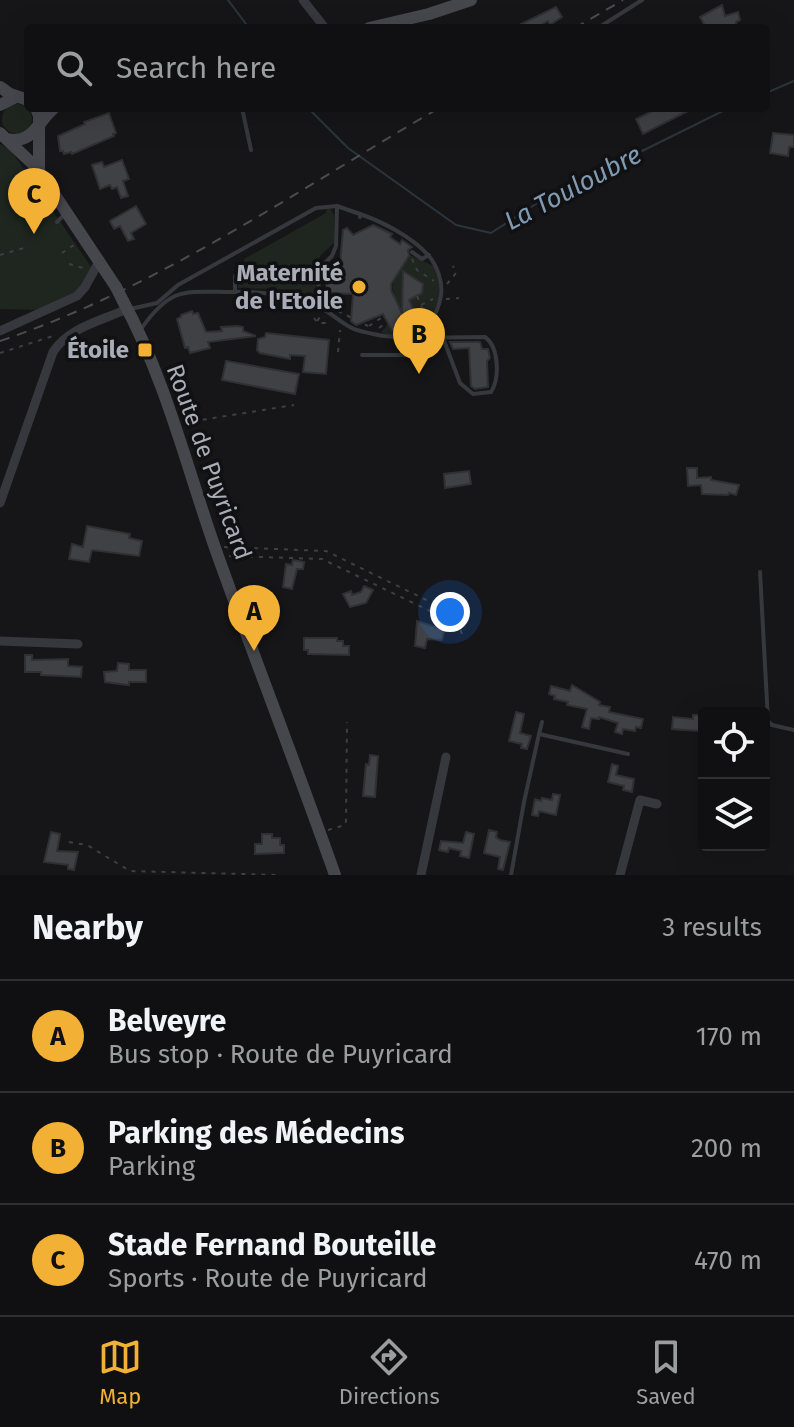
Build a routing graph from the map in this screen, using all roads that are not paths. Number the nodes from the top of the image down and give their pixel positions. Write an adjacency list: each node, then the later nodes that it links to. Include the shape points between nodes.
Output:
1 (303, 0): 4 (street)
2 (471, 0): 5 (main road)
3 (642, 0): 6 (lane)
4 (322, 24)
5 (386, 24)
6 (604, 24)
7 (0, 87): 8 (main road)
8 (22, 99): 9 (main road)
9 (0, 105)
10 (36, 112): 13 (main road)
11 (50, 112): 13 (main road)
12 (243, 112): 15 (lane)
13 (36, 128): 14 (main road, via 18,141); 16 (main road, via 33,151)
14 (4, 136): 16 (main road, Route de Puyricard)
15 (251, 150)
16 (38, 169): 18 (main road, Route de Puyricard)
17 (337, 206): 19 (lane); 27 (lane, via 316,208 193,276 157,303); 28 (lane, via 336,246 320,268)
18 (68, 211): 20 (lane); 24 (main road, Route de Puyricard)
19 (370, 217): 21 (lane); 23 (lane)
20 (57, 222)
21 (373, 225)
22 (414, 253): 23 (lane, via 422,259)
23 (429, 255): 31 (lane, via 442,286 440,299 428,324)
24 (97, 265): 27 (main road, Route de Puyricard, bridge); 29 (street, via 77,296)
25 (235, 276): 26 (lane)
26 (235, 292): 28 (lane, via 268,291); 30 (lane, via 174,294)
27 (125, 305): 30 (main road, Route de Puyricard); 34 (street, via 68,335 53,352)
28 (316, 307): 31 (lane, via 352,329)
29 (0, 331)
30 (138, 332): 44 (main road, Route de Puyricard)
31 (407, 338): 32 (lane); 33 (lane, via 407,352)
32 (443, 338): 32 (lane, via 490,340 497,377 491,392 473,394 460,383)
33 (362, 355)
34 (0, 503)
35 (760, 572): 39 (lane, via 768,721)
36 (0, 641): 37 (street)
37 (78, 644)
38 (542, 722): 40 (lane)
39 (794, 730)
40 (539, 734): 41 (lane); 46 (lane)
41 (628, 754)
42 (446, 757): 45 (street)
43 (657, 804): 47 (street, via 640,800)
44 (335, 875)
45 (421, 875)
46 (511, 875)
47 (620, 875)

